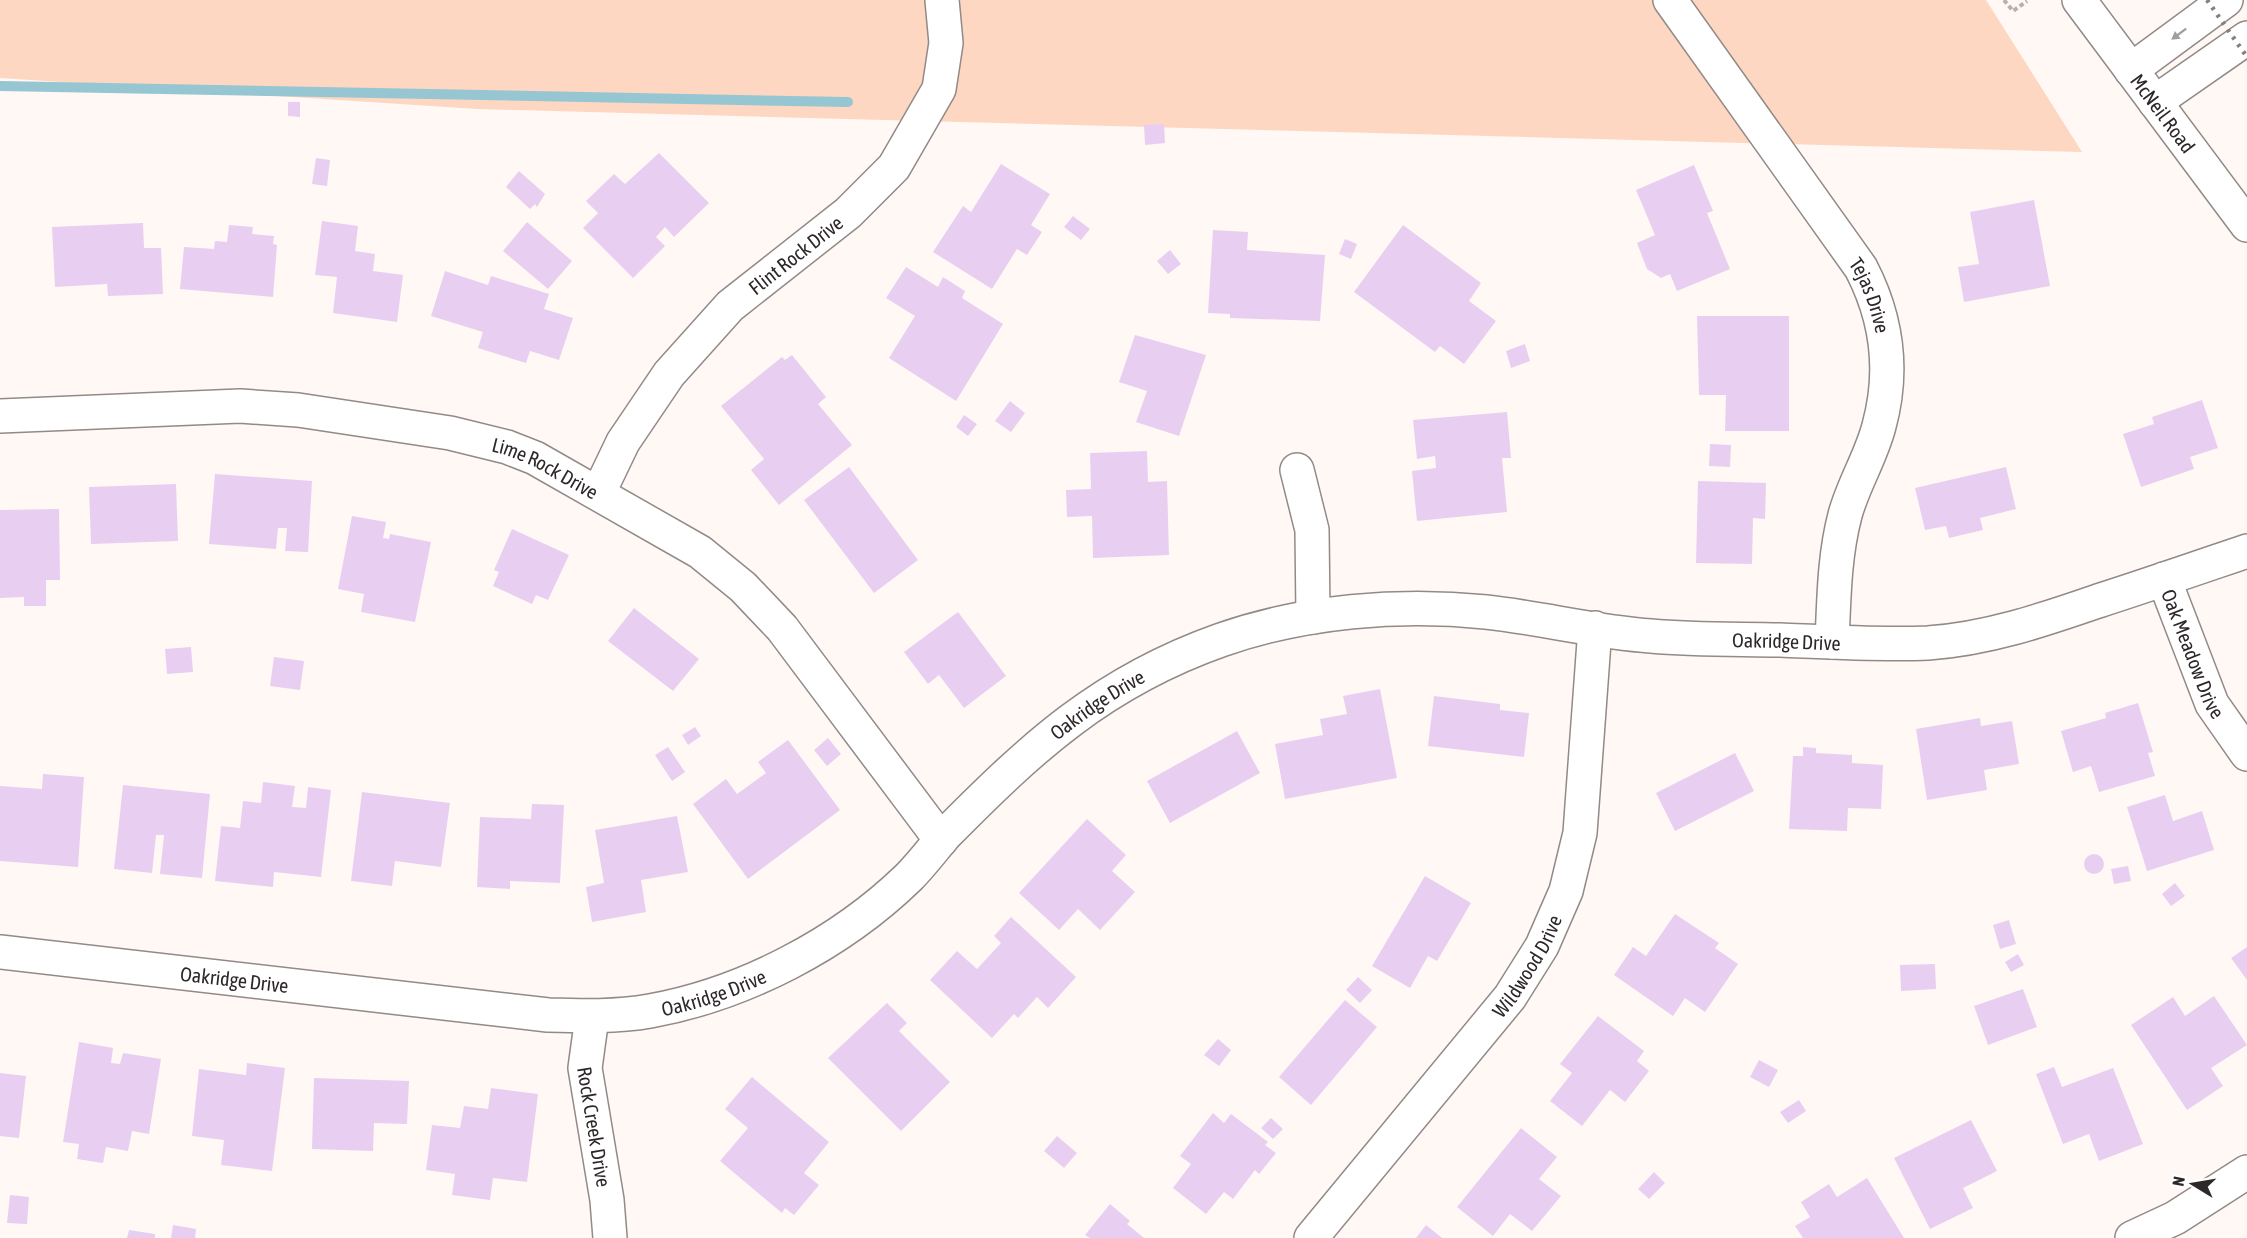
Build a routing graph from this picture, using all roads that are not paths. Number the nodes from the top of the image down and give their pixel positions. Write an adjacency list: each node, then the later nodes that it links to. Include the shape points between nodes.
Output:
1 (942, 0): 11 (street, Flint Rock Drive, via 946,43 939,89 894,167 848,213 722,315 669,374 623,442)
2 (1670, 0): 16 (street, Tejas Drive, via 1861,268 1875,296 1886,337 1888,379 1879,427 1845,513 1836,557)
3 (2079, 0): 6 (street, McNeil Road)
4 (2226, 0): 6 (street, one-way to 6)
5 (2247, 38): 7 (street)
6 (2131, 70): 7 (street, McNeil Road)
7 (2155, 102): 8 (street, McNeil Road)
8 (2247, 225)
9 (0, 416): 11 (street, Lime Rock Drive, via 240,406 298,410 450,432 507,447)
10 (1297, 470): 14 (street, via 1312,530)
11 (599, 492): 18 (street, Lime Rock Drive, via 700,552 743,587 782,628)
12 (2247, 550): 13 (street, Oakridge Drive)
13 (2164, 579): 16 (street, Oakridge Drive, via 1984,636 1928,643); 17 (street, Oak Meadow Drive, via 2212,704)
14 (1313, 617): 15 (street, Oakridge Drive, via 1428,609 1484,612); 18 (street, Oakridge Drive, via 1229,638 1173,658 1122,684 1028,752)
15 (1595, 628): 16 (street, Oakridge Drive, via 1651,636); 23 (street, Wildwood Drive, via 1580,833 1566,891 1542,946 1509,997)
16 (1832, 642)
17 (2247, 754)
18 (941, 840): 20 (street, Oakridge Drive, via 910,876 870,910 827,941 753,979 702,999)
19 (0, 952): 20 (street, Oakridge Drive)
20 (592, 1017): 22 (street, Rock Creek Drive, via 585,1068)
21 (2247, 1172): 24 (street, via 2175,1218)
22 (610, 1238)
23 (1311, 1238)
24 (2132, 1238)

